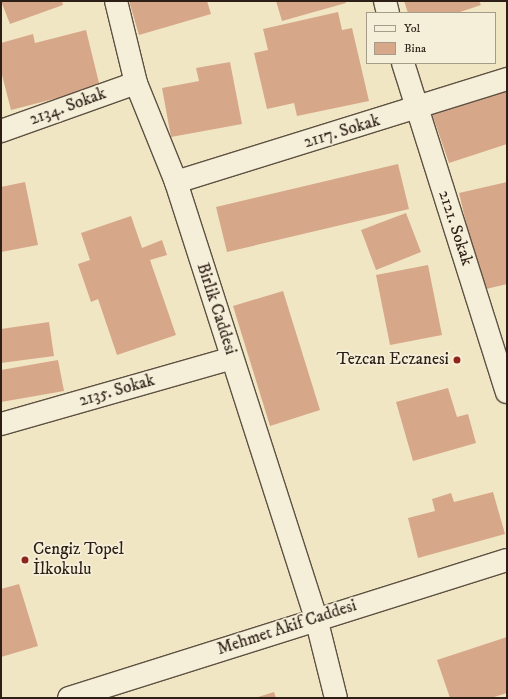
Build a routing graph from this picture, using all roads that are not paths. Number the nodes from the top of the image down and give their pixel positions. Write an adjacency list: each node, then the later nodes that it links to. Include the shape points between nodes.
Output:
1 (116, 1): 6 (street, Birlik Caddesi)
2 (385, 1): 3 (street)
3 (388, 12)
4 (403, 64): 7 (street, 2121. Sokak)
5 (507, 79): 7 (street, 2117. Sokak)
6 (136, 83): 8 (street, 2134. Sokak); 9 (street, Birlik Caddesi)
7 (417, 109): 9 (street, 2117. Sokak); 11 (street, 2121. Sokak)
8 (1, 131)
9 (176, 182): 10 (street, Birlik Caddesi)
10 (232, 358): 12 (street, 2135. Sokak); 14 (street, Birlik Caddesi)
11 (505, 380)
12 (1, 424)
13 (507, 560): 14 (street, Mehmet Akif Caddesi)
14 (316, 618): 15 (street, Mehmet Akif Caddesi); 16 (street, Birlik Caddesi)
15 (69, 698)
16 (336, 698)

